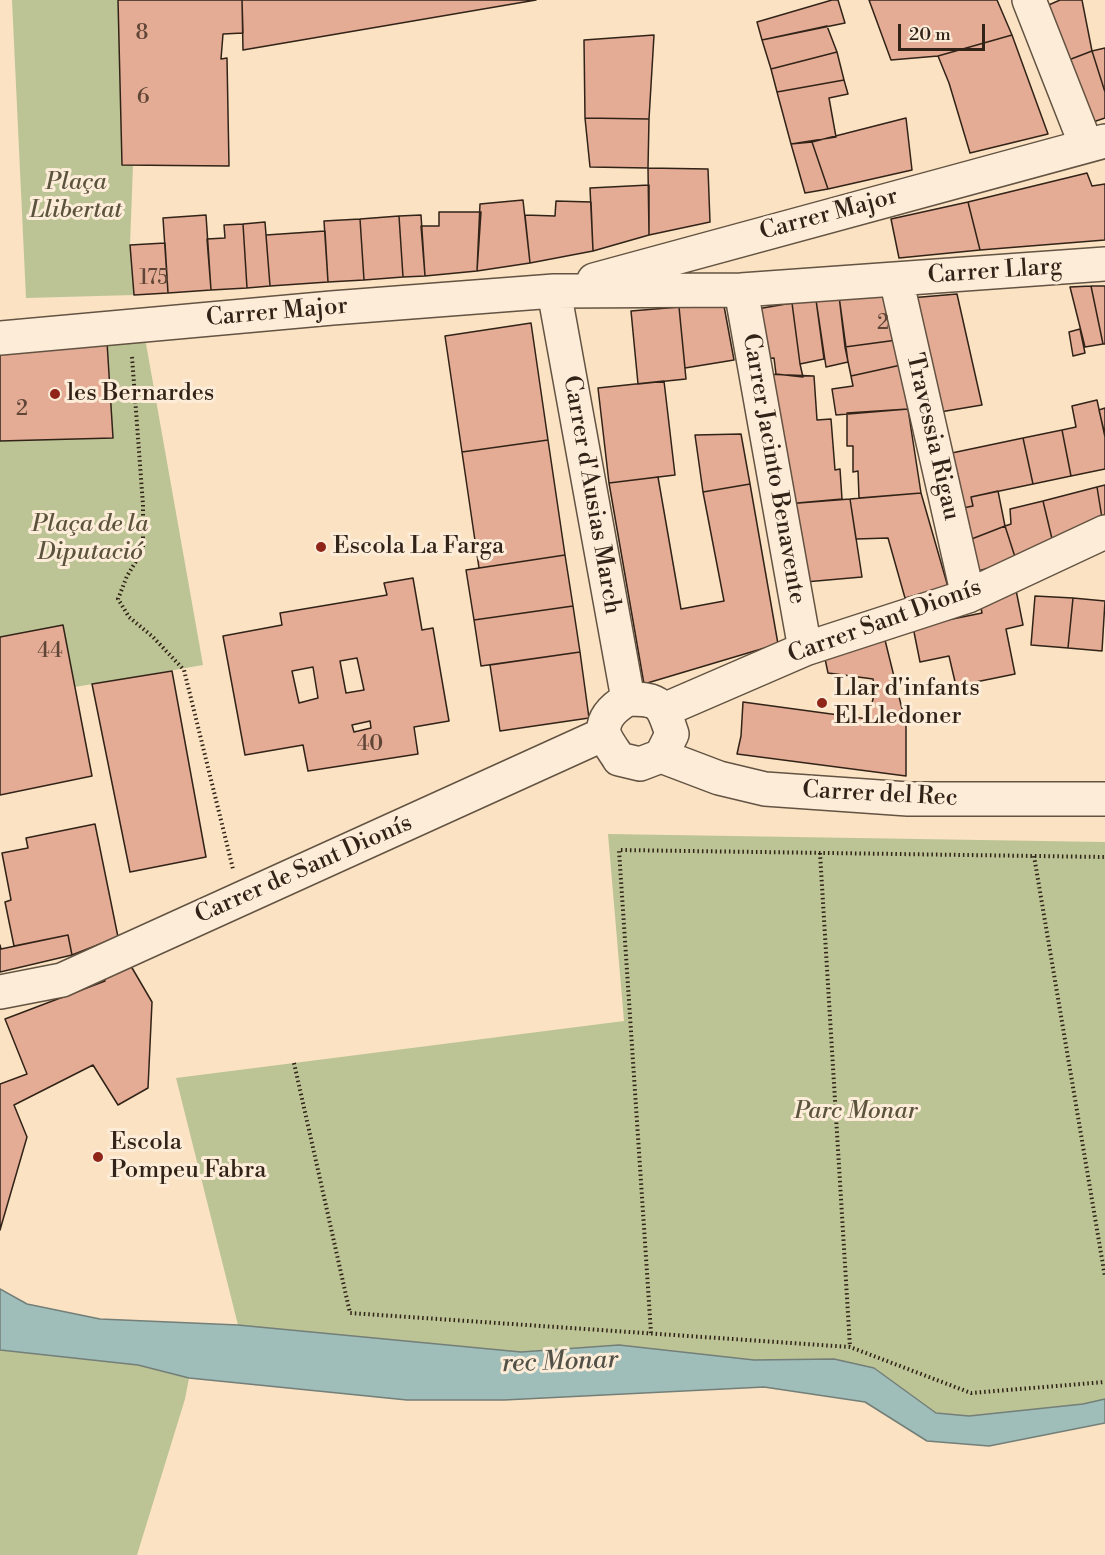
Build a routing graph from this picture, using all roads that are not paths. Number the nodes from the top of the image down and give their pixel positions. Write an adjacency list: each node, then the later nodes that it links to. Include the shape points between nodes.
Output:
1 (1029, 0): 2 (street)
2 (1096, 143): 6 (street, Carrer Major)
3 (1105, 264): 4 (street, Carrer Llarg)
4 (890, 279): 5 (street, Carrer Major); 9 (street, Travessia Rigau)
5 (741, 290): 6 (street, Carrer Major); 10 (street, Carrer Jacinto Benavente)
6 (554, 291): 7 (street, Carrer Major); 11 (street, Carrer d'Ausias March)
7 (0, 338)
8 (1105, 532): 9 (street, Carrer Sant Dionís)
9 (968, 596): 10 (street, Carrer Sant Dionís)
10 (805, 649): 12 (street, Carrer Sant Dionís)
11 (628, 699): 12 (street, via 648,699); 13 (street, via 615,707)
12 (664, 710): 14 (street, via 672,734)
13 (604, 734): 14 (street, via 619,759 640,764); 16 (street, Carrer de Sant Dionís, via 62,980)
14 (661, 756): 15 (street, Carrer del Rec, via 719,778 765,789 908,799)
15 (1105, 799)
16 (0, 992)

